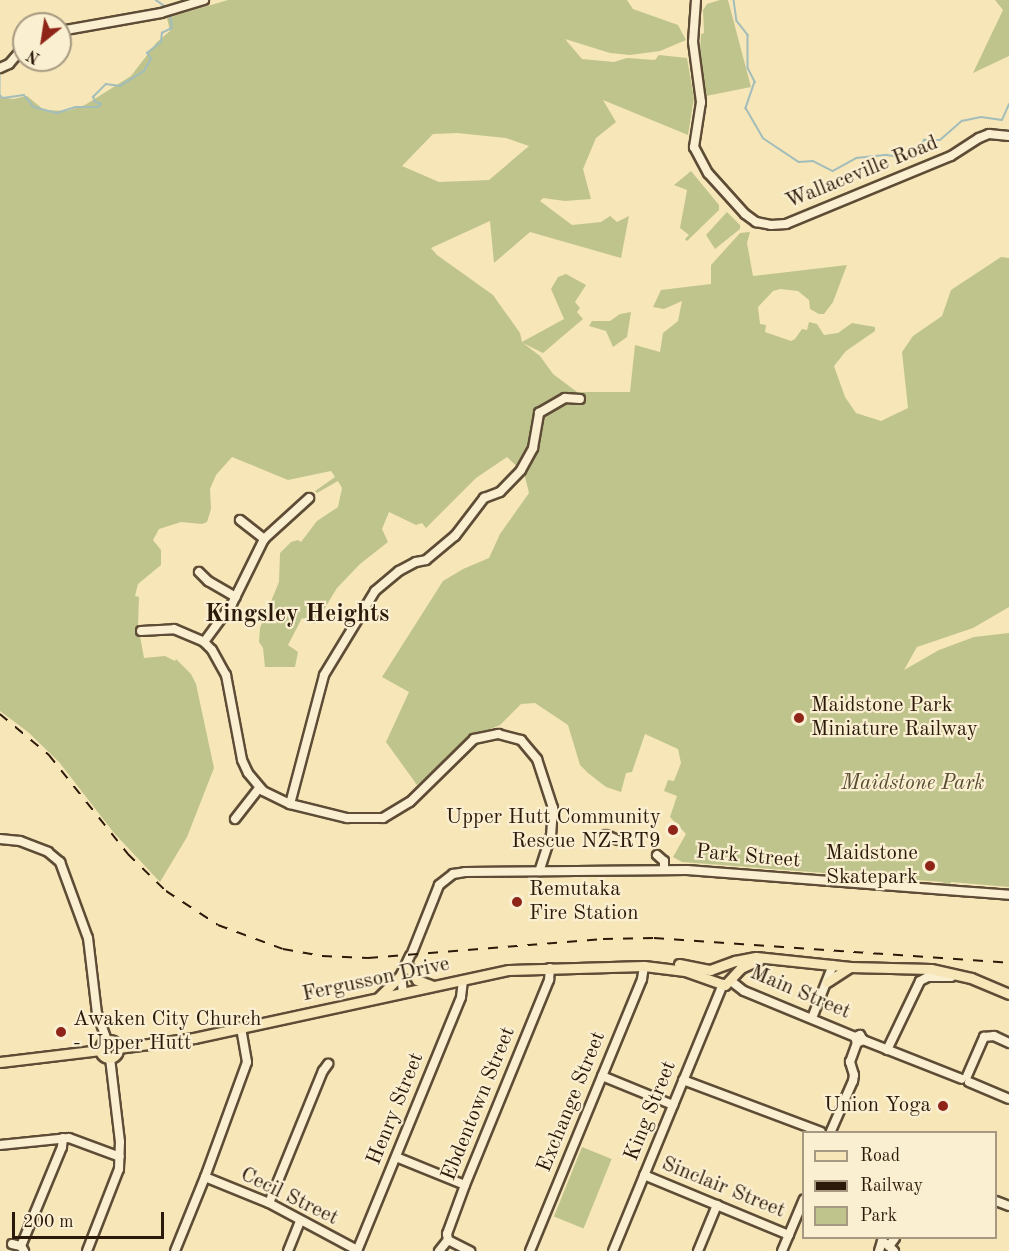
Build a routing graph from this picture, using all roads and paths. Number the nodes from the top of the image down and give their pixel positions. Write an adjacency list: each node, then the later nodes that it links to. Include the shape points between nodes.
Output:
1 (204, 0): 3 (street, via 160,13)
2 (696, 0): 4 (street, Wallaceville Road, via 693,42 701,102 694,147 708,173 756,222 786,224 951,156 989,134)
3 (72, 30)
4 (1009, 136)
5 (580, 399): 14 (street, via 565,398 539,413 535,441 525,465 500,492 484,498 454,536 426,560 412,564 380,586 328,666)
6 (309, 498): 8 (street)
7 (240, 520): 8 (street)
8 (264, 539): 10 (street)
9 (199, 572): 10 (street)
10 (236, 597): 12 (street)
11 (141, 631): 12 (street, via 174,629)
12 (204, 642): 13 (street, via 218,657 225,673 242,760)
13 (259, 788): 14 (street); 15 (street)
14 (290, 804): 19 (street, via 347,818 383,818 410,802 474,739 489,734 506,735 527,745 545,780 553,815)
15 (235, 819)
16 (606, 835): 18 (street)
17 (0, 839): 45 (street, via 24,842 60,862 88,938 97,1013)
18 (618, 840)
19 (545, 853): 22 (street, via 549,866); 23 (street)
20 (657, 855): 21 (street, Park Street, via 664,861)
21 (664, 869): 22 (street, Park Street); 24 (street, Park Street)
22 (556, 870): 23 (street, Park Street)
23 (538, 871): 26 (street, Park Street, via 465,872 446,878 435,893)
24 (1009, 895)
25 (760, 959): 27 (main road, Fergusson Drive); 31 (main road, Fergusson Drive, via 743,959); 35 (main road)
26 (407, 963): 37 (main road, via 417,980); 38 (street, Park Street); 40 (main road)
27 (833, 965): 29 (main road, Fergusson Drive); 36 (street)
28 (644, 966): 30 (main road, Fergusson Drive); 31 (main road, Fergusson Drive, via 664,963 700,970); 35 (main road, Fergusson Drive); 53 (street, Exchange Street)
29 (850, 967): 32 (main road, Fergusson Drive); 36 (main road)
30 (550, 968): 34 (main road, Fergusson Drive, via 509,970); 66 (street, Ebdentown Street, via 549,980)
31 (720, 968): 35 (main road, via 729,969); 35 (main road, via 715,975)
32 (922, 970): 33 (main road, Fergusson Drive); 39 (main road, Fergusson Drive, via 949,972)
33 (951, 977): 41 (main road, Fergusson Drive); 49 (street, via 923,978)
34 (464, 980): 37 (main road, Fergusson Drive); 63 (street, Henry Street, via 461,997)
35 (726, 980): 42 (street, Main Street); 55 (street, King Street)
36 (827, 982): 42 (street)
37 (433, 986): 38 (main road, Fergusson Drive)
38 (405, 992): 40 (main road, Fergusson Drive)
39 (1009, 994)
40 (377, 998): 43 (main road, Fergusson Drive)
41 (1009, 1001)
42 (812, 1018): 44 (street, Main Street)
43 (241, 1028): 47 (main road, Fergusson Drive); 65 (street, via 246,1062)
44 (858, 1040): 49 (street, Main Street); 59 (street, via 850,1062 854,1078)
45 (107, 1041): 47 (main road); 48 (main road)
46 (1009, 1043): 54 (street, via 994,1036 984,1037)
47 (118, 1048): 50 (main road)
48 (100, 1050): 50 (main road, via 102,1056); 51 (main road)
49 (887, 1050): 54 (street, Main Street)
50 (110, 1058): 62 (street)
51 (0, 1062)
52 (328, 1064): 67 (street)
53 (602, 1076): 57 (street); 82 (street, Exchange Street)
54 (966, 1079): 56 (street, Main Street)
55 (683, 1080): 57 (street, King Street); 58 (street)
56 (1009, 1099)
57 (673, 1105): 64 (street, King Street)
58 (818, 1131)
59 (830, 1131)
60 (63, 1138): 61 (street); 62 (street); 74 (street)
61 (0, 1144)
62 (120, 1157): 76 (street, via 118,1175)
63 (396, 1157): 66 (street); 79 (street, Henry Street)
64 (644, 1175): 69 (street, Sinclair Street); 83 (street, King Street)
65 (205, 1178): 67 (street, Cecil Street); 77 (street)
66 (465, 1185): 72 (street, Ebdentown Street)
67 (269, 1203): 70 (street, Cecil Street)
68 (802, 1204): 71 (street)
69 (717, 1205): 71 (street, Sinclair Street); 84 (street)
70 (300, 1222): 78 (street); 79 (street, Cecil Street)
71 (789, 1235): 85 (street)
72 (448, 1240): 80 (street, Ebdentown Street); 81 (street)
73 (12, 1244): 74 (street)
74 (22, 1248)
75 (892, 1249): 86 (street, via 882,1241)
76 (87, 1251)
77 (175, 1251)
78 (288, 1251)
79 (357, 1251)
80 (439, 1251)
81 (470, 1251)
82 (530, 1251)
83 (613, 1251)
84 (698, 1251)
85 (782, 1251)
86 (879, 1251)

